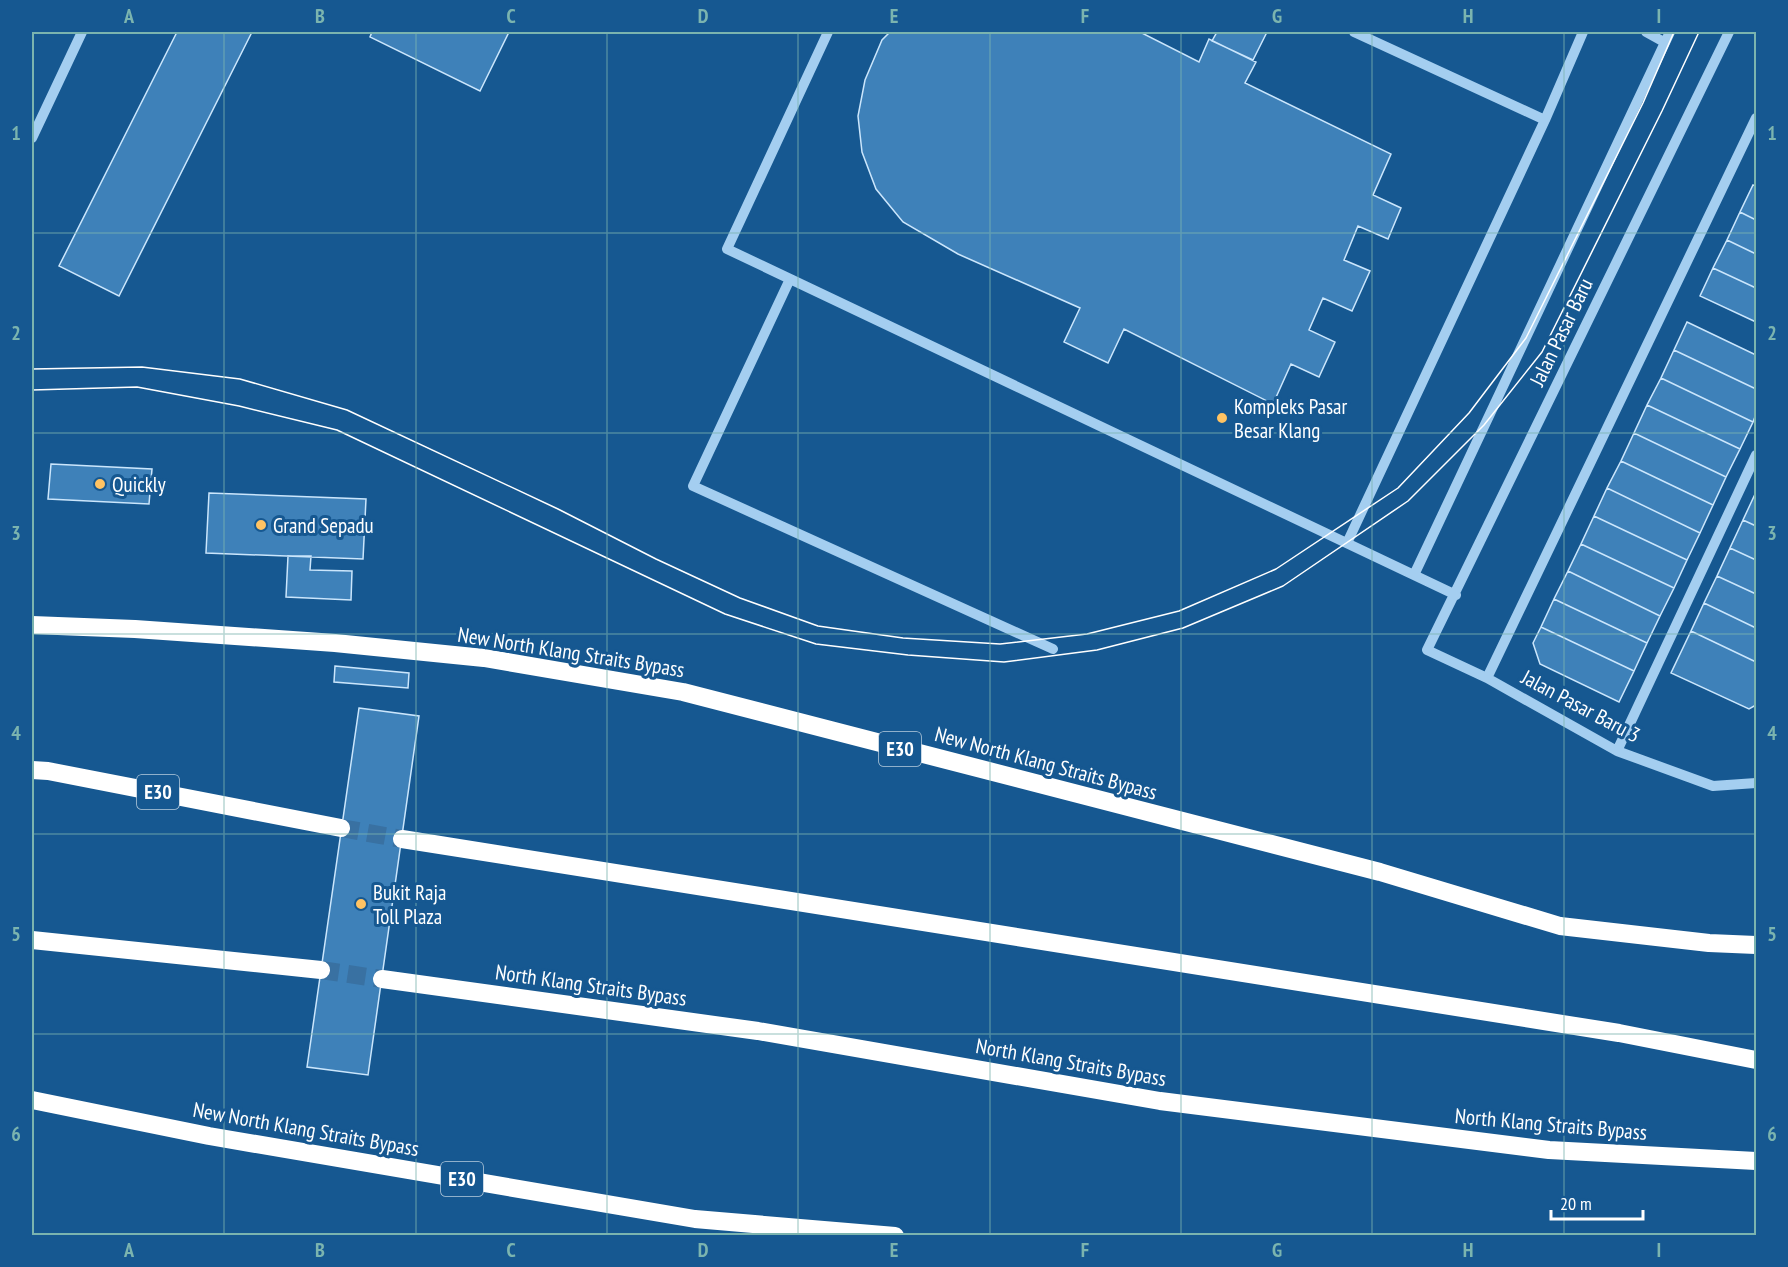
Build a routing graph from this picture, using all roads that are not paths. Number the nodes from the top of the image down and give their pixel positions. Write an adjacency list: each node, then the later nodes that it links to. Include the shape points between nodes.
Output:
1 (82, 32): 11 (street)
2 (828, 32): 12 (street, via 727,249)
3 (1354, 32): 10 (street)
4 (1584, 32): 10 (street)
5 (1646, 32): 8 (street)
6 (1670, 32): 8 (street)
7 (1729, 32): 16 (street, Jalan Pasar Baru)
8 (1664, 42): 15 (street)
9 (1756, 118): 20 (street)
10 (1545, 120): 14 (street)
11 (32, 138)
12 (790, 279): 14 (street); 18 (street, via 693,486)
13 (1756, 455): 21 (street)
14 (1347, 543): 15 (street)
15 (1414, 575): 16 (street)
16 (1456, 595): 19 (street, Jalan Pasar Baru)
17 (32, 625): 27 (highway, New North Klang Straits Bypass / E30, via 335,643 472,656 683,692 1380,872 1560,926)
18 (1053, 649)
19 (1427, 650): 20 (street, Jalan Pasar Baru 3)
20 (1487, 678): 21 (street, Jalan Pasar Baru 3)
21 (1617, 751): 23 (street, Jalan Pasar Baru 3, via 1713,786)
22 (32, 770): 24 (highway, E30)
23 (1756, 783)
24 (341, 828)
25 (402, 839): 30 (highway, via 1619,1033)
26 (32, 940): 28 (highway)
27 (1756, 945)
28 (321, 970)
29 (382, 979): 32 (highway, North Klang Straits Bypass, via 758,1031 1160,1101 1549,1150)
30 (1756, 1060)
31 (32, 1100): 33 (highway, New North Klang Straits Bypass / E30, via 209,1136 695,1219)
32 (1756, 1161)
33 (895, 1236)

